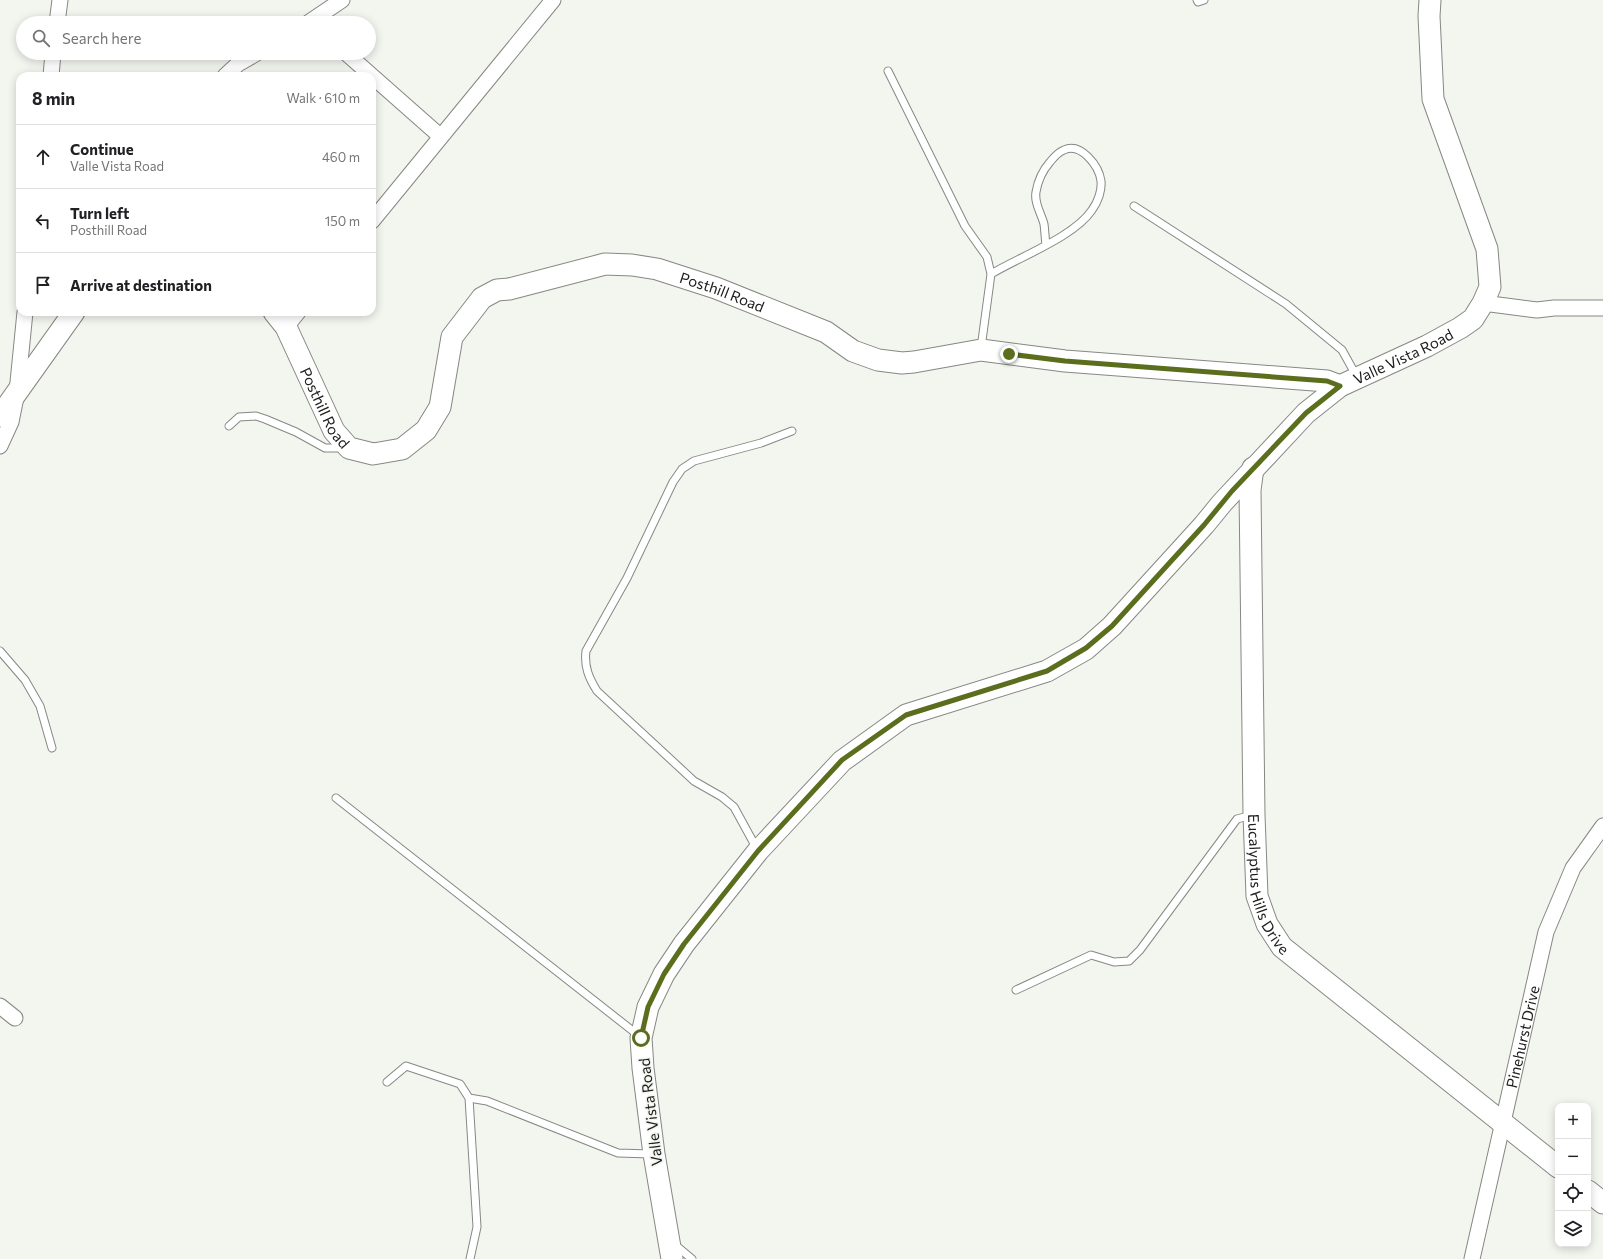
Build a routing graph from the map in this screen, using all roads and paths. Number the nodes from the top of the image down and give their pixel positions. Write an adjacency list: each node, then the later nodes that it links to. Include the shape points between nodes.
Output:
1 (60, 0): 7 (street)
2 (342, 0): 8 (street)
3 (553, 0): 17 (street)
4 (1197, 0): 5 (lane)
5 (1204, 0)
6 (1430, 0): 22 (street, Valle Vista Road, via 1429,31 1434,99 1486,249 1490,287)
7 (58, 16)
8 (320, 16)
9 (53, 60): 13 (street)
10 (245, 60): 14 (street)
11 (354, 60): 15 (street)
12 (888, 71): 21 (lane, via 965,226 988,257)
13 (52, 72)
14 (229, 72)
15 (368, 72)
16 (376, 79): 17 (street)
17 (440, 136): 19 (street)
18 (1134, 206): 28 (lane, via 1286,304 1342,350)
19 (376, 216)
20 (1046, 245): 20 (lane, via 1085,219 1097,202 1101,181 1098,172 1093,162 1083,152 1074,148 1064,149 1040,177 1036,193 1044,223); 21 (lane)
21 (991, 274): 27 (lane)
22 (1484, 302): 23 (street, via 1537,310); 28 (street, Valle Vista Road, via 1473,319 1460,328)
23 (1603, 308)
24 (25, 316): 29 (street)
25 (71, 316): 29 (street)
26 (286, 317): 34 (street, Posthill Road, via 334,431)
27 (981, 350): 28 (street, Posthill Road, via 1065,361); 34 (street, Posthill Road, via 914,362 878,360 854,351 826,332 716,288 657,269 632,264 605,264 497,290 482,298 452,336 440,407 426,430 402,448 373,454)
28 (1349, 382): 35 (street, Valle Vista Road, via 1306,413)
29 (17, 392): 30 (street); 33 (street, via 11,422)
30 (0, 416)
31 (229, 426): 34 (lane, via 239,417 256,416 285,426 325,448)
32 (792, 431): 41 (lane, via 761,443 700,459 682,469 673,482 627,578 586,651 585,660 589,679 597,691 694,780 729,801)
33 (0, 446)
34 (348, 448)
35 (1253, 468): 39 (street, Eucalyptus Hills Drive, via 1250,490); 41 (street, Valle Vista Road, via 1112,626 1086,648 1047,671 906,715 842,760)
36 (0, 651): 37 (lane, via 25,680 40,706)
37 (52, 748)
38 (336, 798): 45 (lane)
39 (1254, 815): 42 (lane, via 1238,819 1140,950 1129,961 1114,962 1091,955); 48 (street, Eucalyptus Hills Drive, via 1257,896 1267,924 1282,947)
40 (1603, 826): 48 (street, Pinehurst Drive, via 1573,868 1546,932)
41 (758, 851): 45 (street, Valle Vista Road, via 713,906 664,974 648,1007)
42 (1016, 990)
43 (0, 1006): 44 (street)
44 (15, 1018)
45 (641, 1038): 49 (street, Valle Vista Road)
46 (387, 1082): 47 (lane, via 406,1066 460,1084)
47 (469, 1098): 49 (lane, via 487,1101 618,1153); 54 (lane, via 478,1227)
48 (1502, 1123): 50 (street, Eucalyptus Hills Drive); 57 (street, Pinehurst Drive)
49 (654, 1154): 53 (street, Valle Vista Road)
50 (1555, 1165)
51 (1591, 1193): 52 (street)
52 (1603, 1203)
53 (668, 1239): 55 (street, Valle Vista Road); 56 (lane)
54 (470, 1259)
55 (672, 1259)
56 (692, 1259)
57 (1472, 1259)

